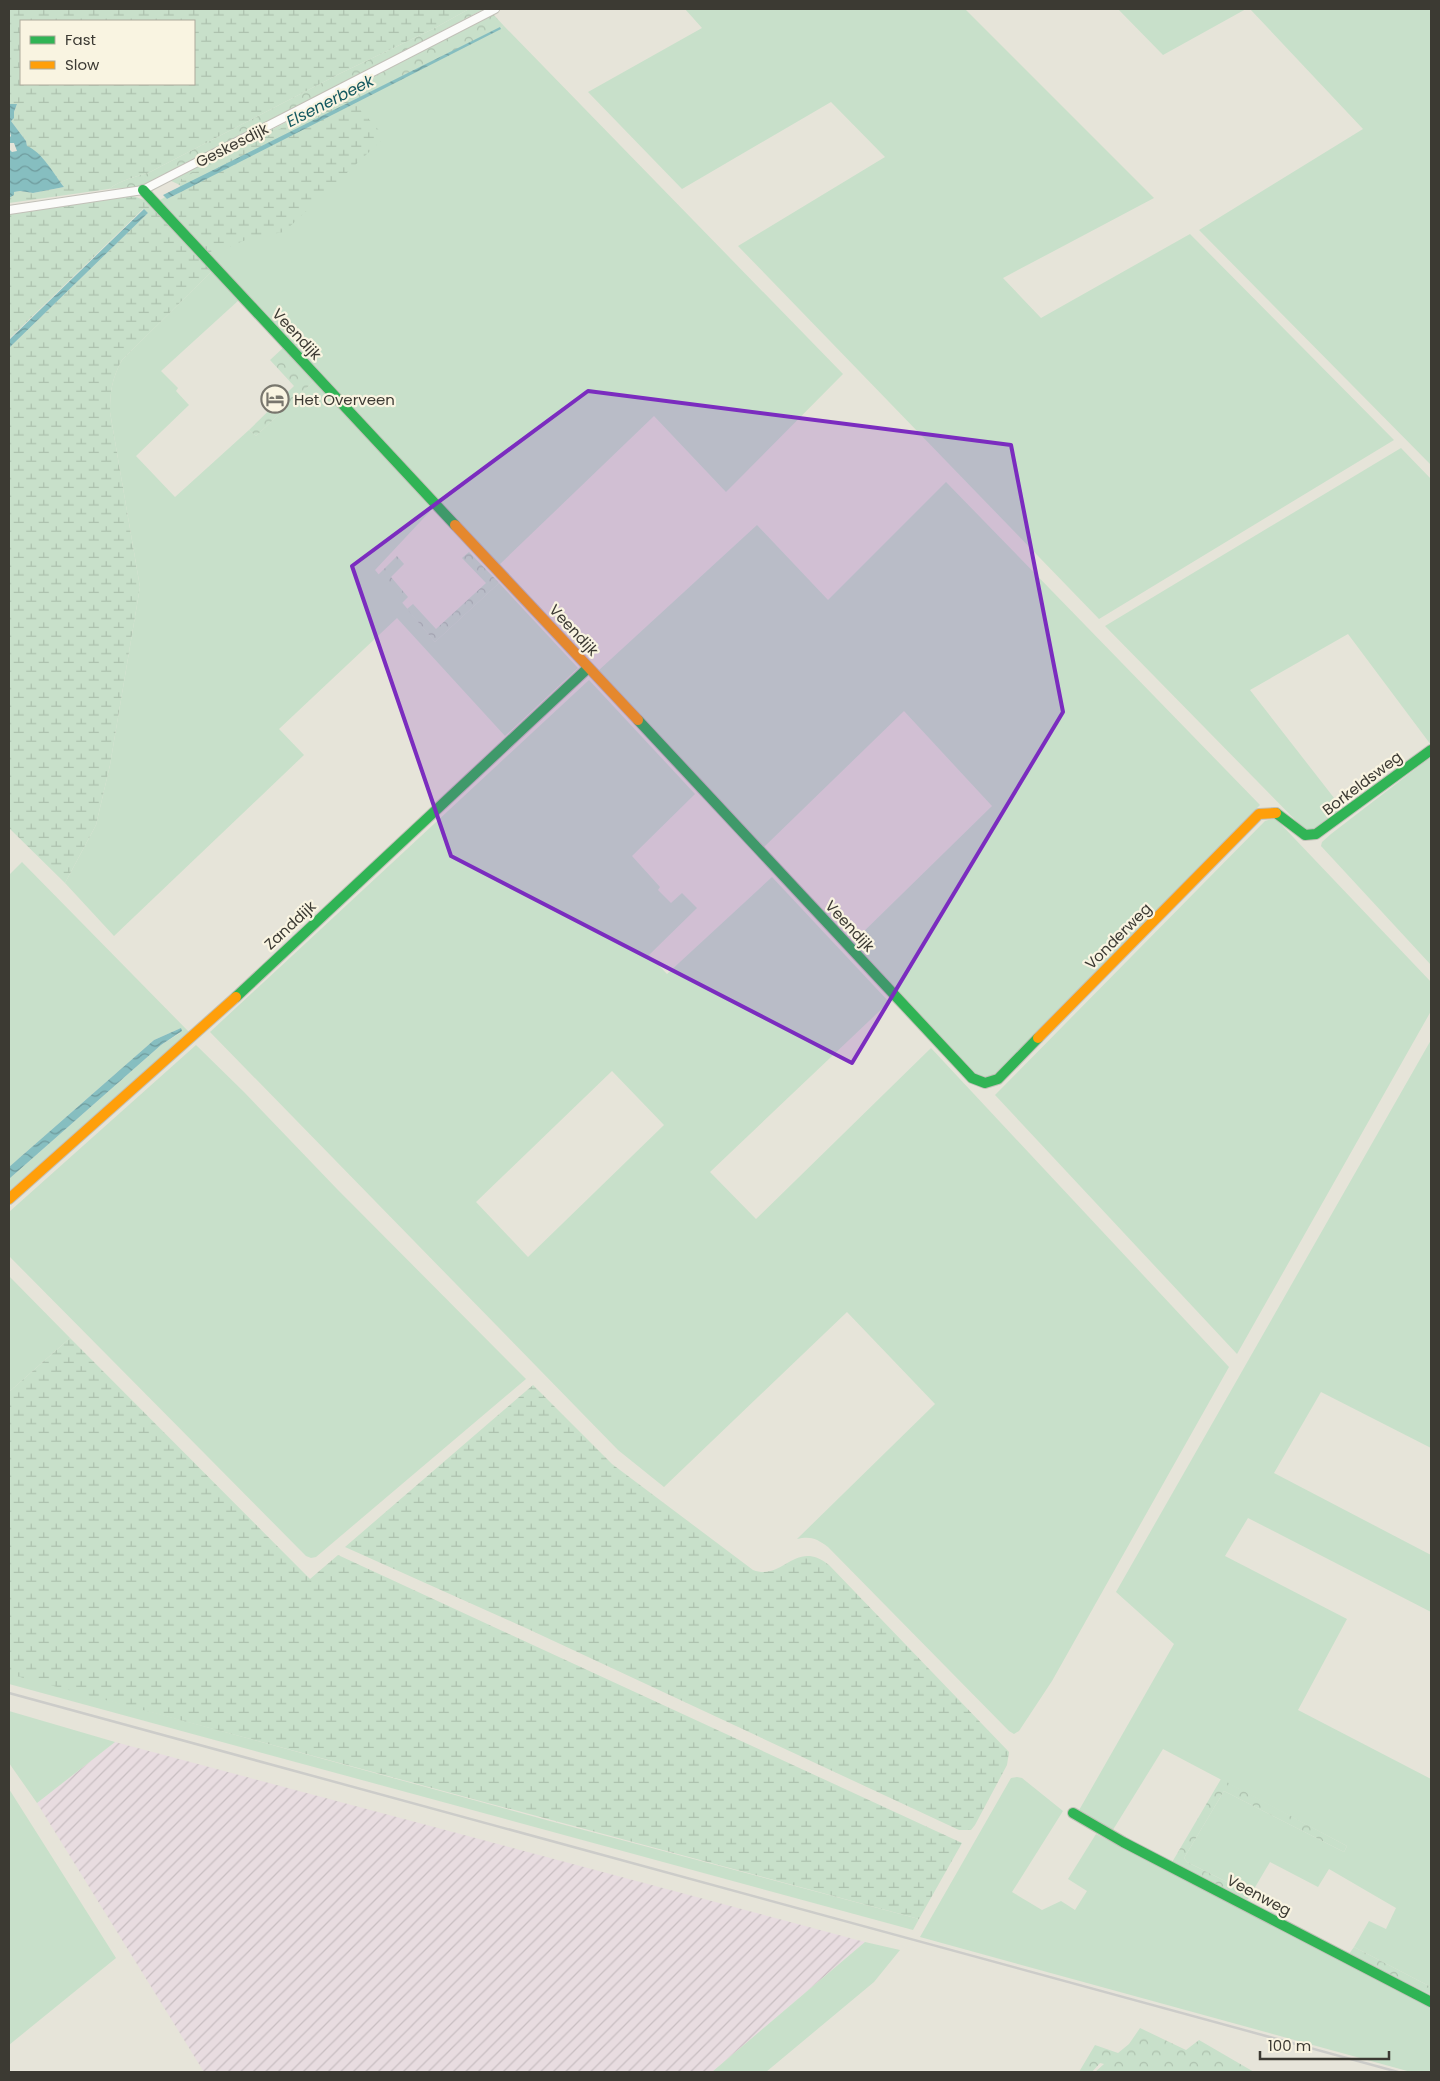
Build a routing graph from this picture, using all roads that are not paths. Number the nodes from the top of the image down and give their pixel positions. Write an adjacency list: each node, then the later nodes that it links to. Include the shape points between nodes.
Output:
1 (495, 9): 2 (street, Geskesdijk)
2 (143, 190): 3 (street, Geskesdijk); 4 (street, Veendijk)
3 (9, 210)
4 (588, 668): 7 (street, Veendijk, via 972,1078); 8 (street, Zanddijk, via 195,1035)
5 (1431, 750): 6 (street, Borkeldsweg, via 1316,834 1302,833)
6 (1272, 812): 7 (street, Vonderweg, via 1259,814 998,1079)
7 (986, 1084)
8 (9, 1199)
9 (1073, 1813): 10 (street, Veenweg)
10 (1431, 2002)

